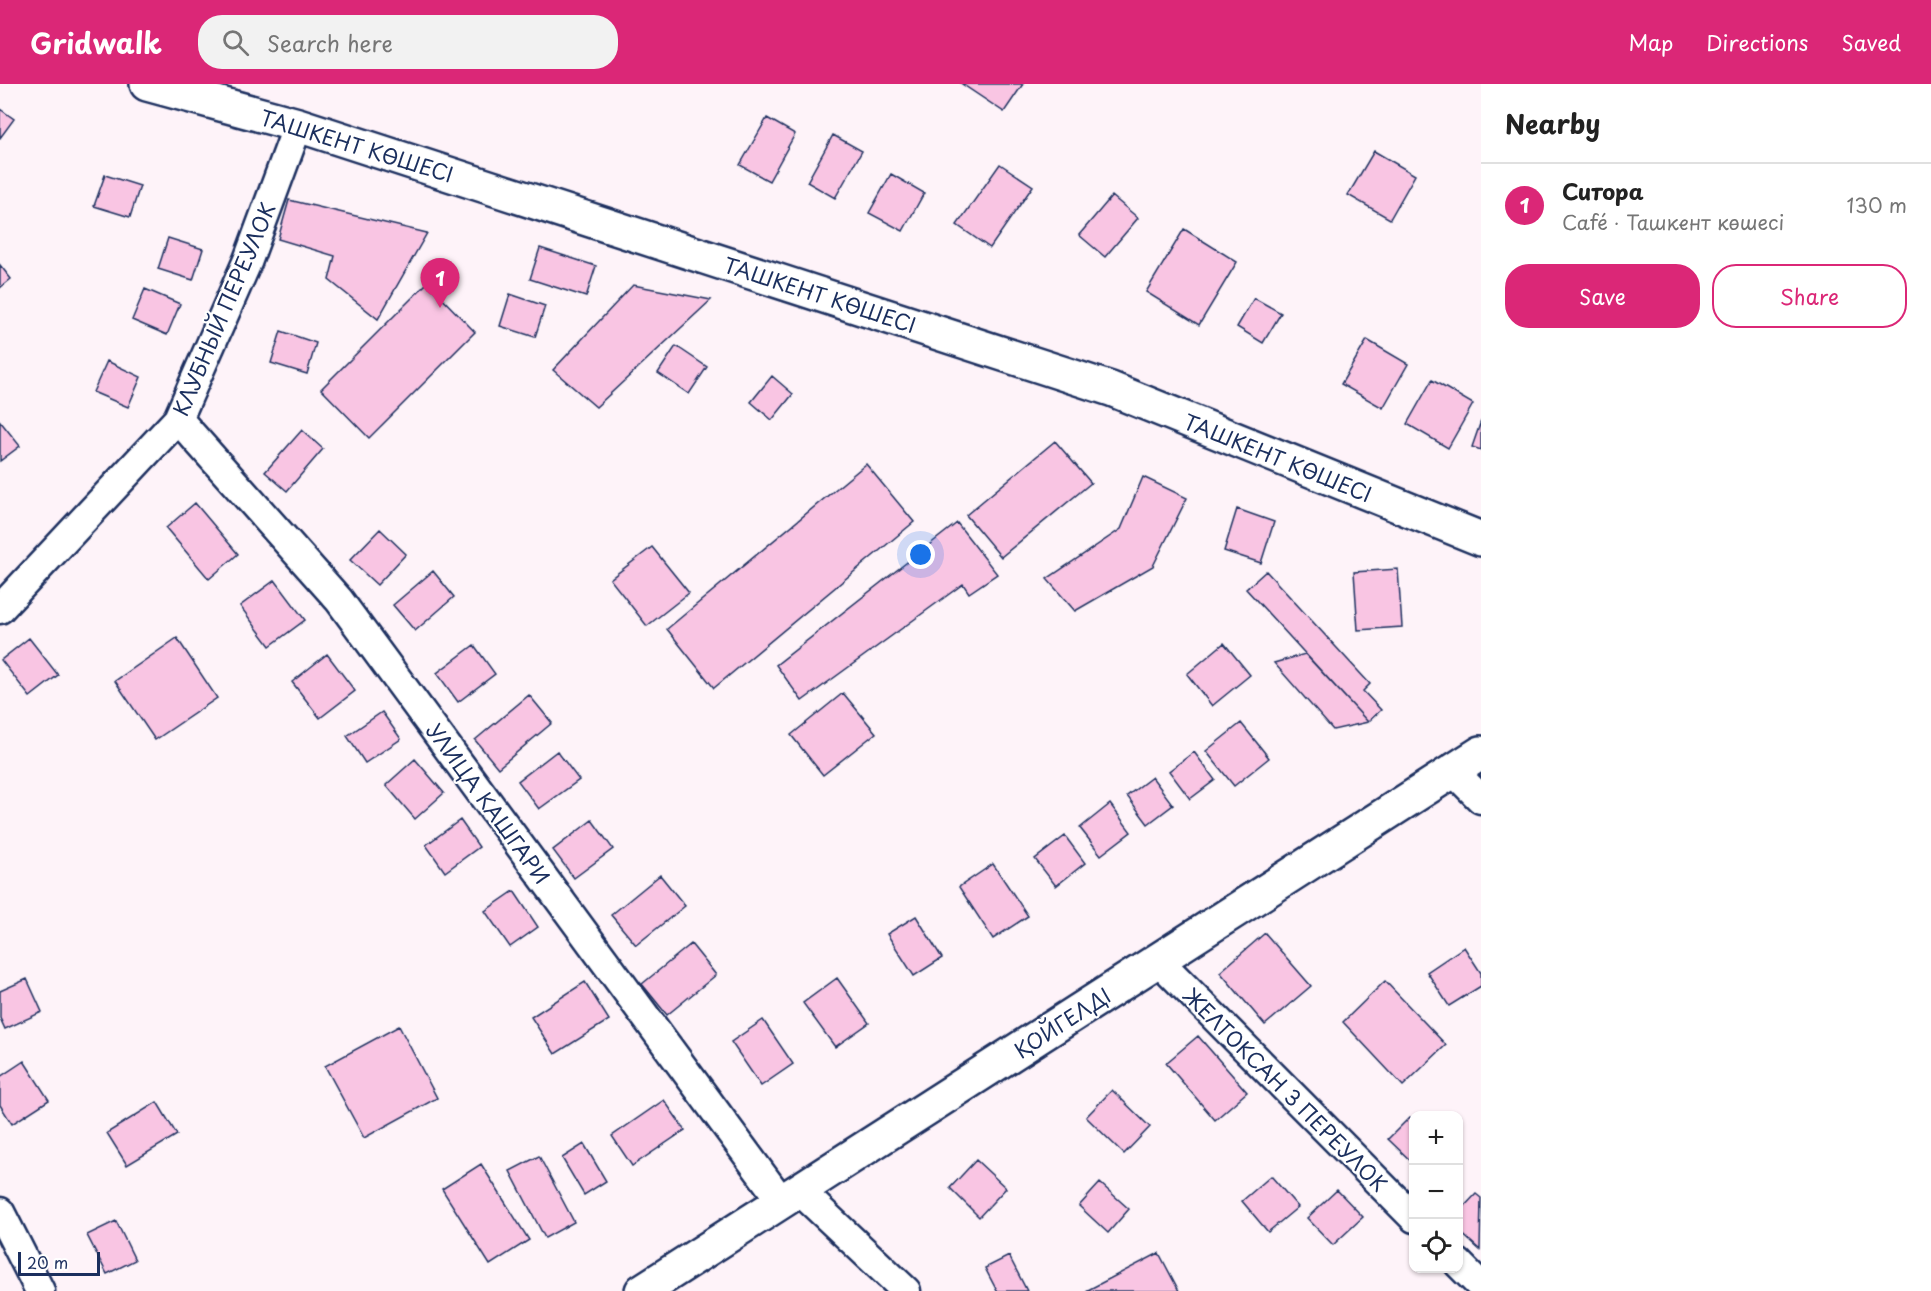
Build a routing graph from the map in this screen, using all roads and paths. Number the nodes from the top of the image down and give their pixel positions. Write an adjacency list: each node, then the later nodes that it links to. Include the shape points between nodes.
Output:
1 (147, 84): 2 (main road, ТАШКЕНТ КӨШЕСІ)
2 (298, 124): 3 (street, КЛУБНЫЙ ПЕРЕУЛОК, via 248,260); 4 (main road, ТАШКЕНТ КӨШЕСІ, via 1112,389)
3 (178, 419): 5 (street, КЛУБНЫЙ ПЕРЕУЛОК); 10 (street, УЛИЦА КАШГАРИ, via 339,600)
4 (1481, 539)
5 (0, 609)
6 (1481, 753): 7 (main road, ҚОЙГЕЛДІ)
7 (1453, 771): 8 (street); 9 (main road, ҚОЙГЕЛДІ)
8 (1481, 799)
9 (1158, 960): 10 (main road, ҚОЙГЕЛДІ); 12 (street, ЖЕЛТОКСАН 3 ПЕРЕУЛОК)
10 (791, 1196): 16 (main road, ҚОЙГЕЛДІ); 17 (street, УЛИЦА КАШГАРИ)
11 (0, 1212): 15 (street)
12 (1409, 1214)
13 (1463, 1268): 14 (street)
14 (1481, 1286)
15 (40, 1291)
16 (642, 1291)
17 (906, 1291)

